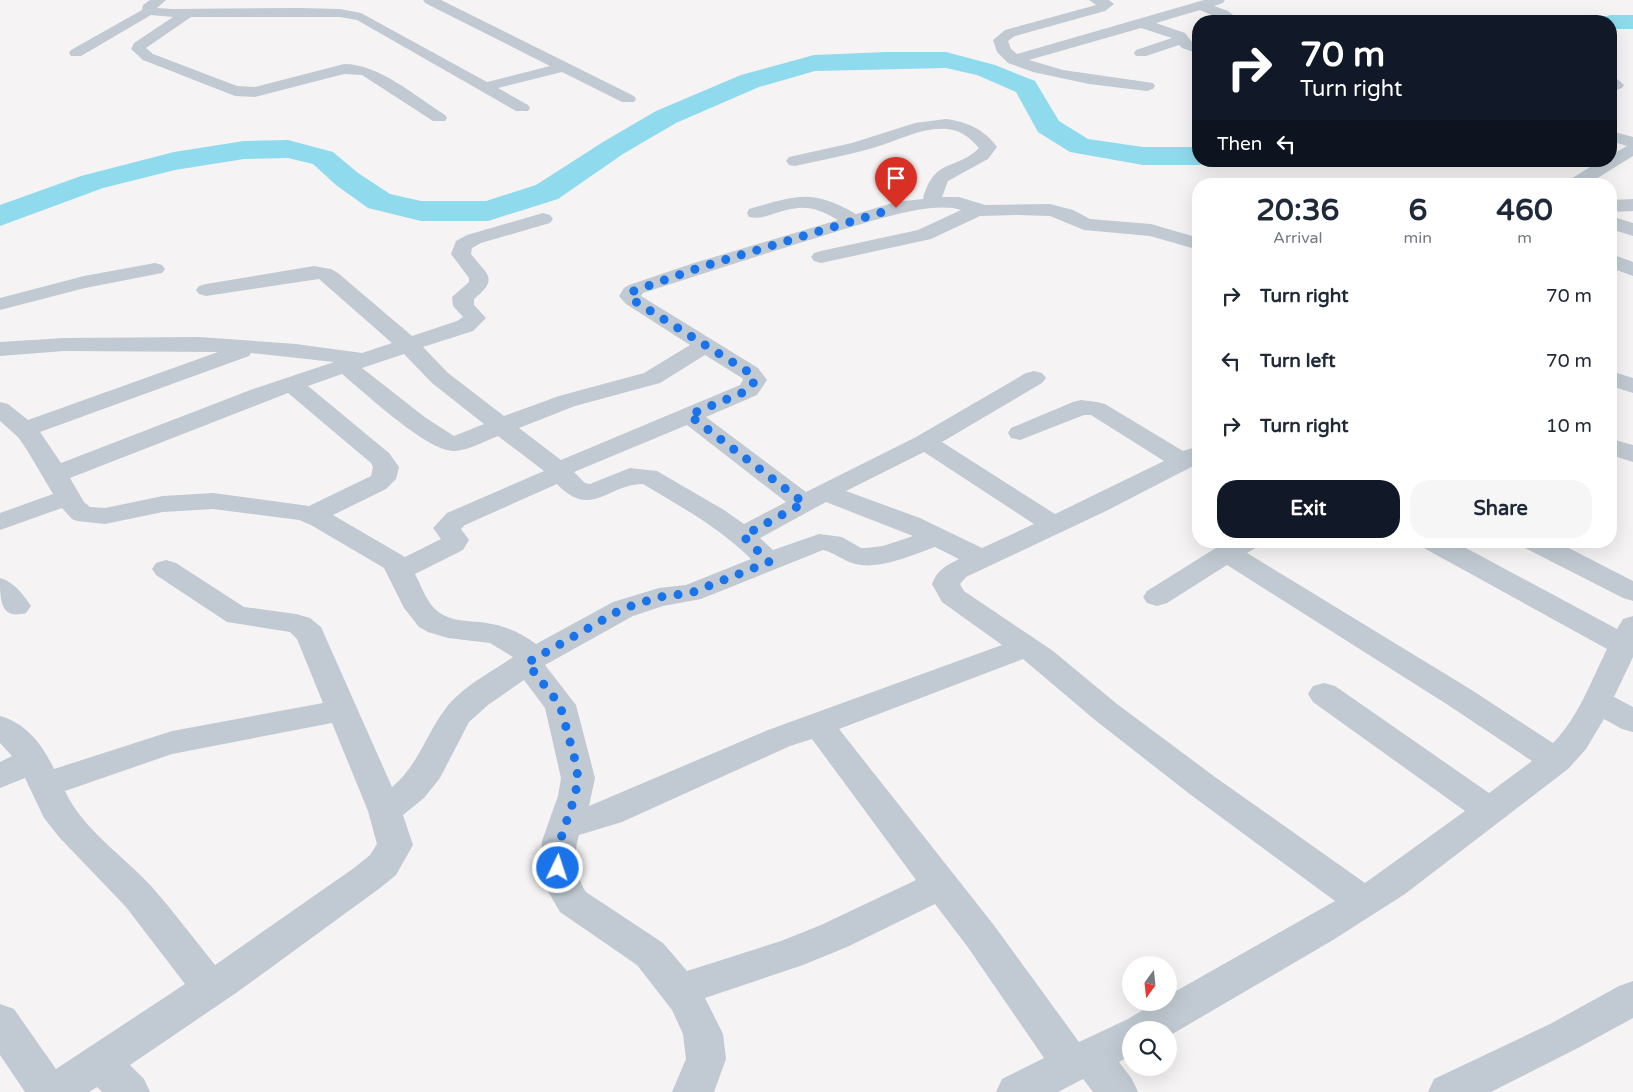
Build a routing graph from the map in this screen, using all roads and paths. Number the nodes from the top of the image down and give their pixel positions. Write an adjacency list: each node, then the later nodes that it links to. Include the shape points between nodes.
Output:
1 (430, 0): 15 (street)
2 (1096, 0): 14 (street, via 1107,4 1004,36 1000,47)
3 (1218, 0): 4 (street)
4 (1200, 5): 8 (street); 9 (street)
5 (154, 6): 7 (street); 12 (street)
6 (304, 6): 7 (street); 17 (street, via 361,17)
7 (188, 13): 20 (street, via 138,49 148,57 244,92 344,70 362,70)
8 (1225, 15)
9 (1141, 23): 10 (street, via 1174,33); 14 (street)
10 (1183, 40): 11 (street); 13 (street)
11 (1192, 47)
12 (76, 53)
13 (1141, 53)
14 (1013, 60): 16 (street, via 1053,73)
15 (564, 68): 17 (street); 18 (street)
16 (1147, 86)
17 (484, 87): 19 (street)
18 (628, 99)
19 (522, 108)
20 (439, 118)
21 (1617, 138): 22 (street)
22 (1633, 142)
23 (1633, 149): 24 (street)
24 (1617, 159)
25 (795, 161): 28 (street, via 868,144 924,126 951,124 970,129 984,142 987,150 942,177)
26 (1603, 167): 27 (street)
27 (1585, 178)
28 (931, 203): 31 (street, via 959,203); 34 (street, via 896,208)
29 (1633, 205): 30 (street)
30 (1617, 206)
31 (977, 210): 37 (street, via 1050,210 1084,224 1151,230); 38 (street, via 924,235)
32 (756, 213): 34 (street, via 798,202 813,202)
33 (543, 219): 44 (street, via 463,245 461,254 479,278 479,284 463,298 464,306 474,318 465,326)
34 (854, 221): 45 (street, via 701,267 631,292 633,300)
35 (1617, 224): 36 (street)
36 (1633, 230)
37 (1192, 242)
38 (821, 257)
39 (1617, 263): 41 (street)
40 (155, 269): 43 (street, via 84,282)
41 (1633, 270)
42 (206, 290): 44 (street, via 324,273)
43 (0, 304)
44 (408, 345): 48 (street); 55 (street, via 440,378)
45 (705, 345): 53 (street, via 750,373 755,380 749,390); 55 (street, via 652,378 567,401)
46 (251, 347): 47 (street, via 152,343 59,344); 48 (street, via 325,354); 54 (street)
47 (0, 349)
48 (355, 363): 51 (street); 55 (street, via 444,442 462,442)
49 (1034, 378): 57 (street)
50 (1617, 380): 52 (street)
51 (292, 384): 62 (street, via 141,440); 64 (street, via 380,458 386,467 383,479 377,484)
52 (1633, 386)
53 (689, 415): 61 (street); 63 (street)
54 (7, 418): 62 (street, via 39,448)
55 (501, 426): 61 (street)
56 (1020, 432): 60 (street, via 1081,407 1089,407)
57 (925, 442): 63 (street); 66 (street)
58 (1617, 448): 59 (street)
59 (1633, 454)
60 (1191, 457): 66 (street)
61 (559, 472): 67 (street, via 576,489 588,492 630,476 648,476); 76 (street, via 456,519 447,528 455,540 454,544)
62 (61, 486): 64 (street, via 74,507 92,516 198,500 286,510); 65 (street)
63 (814, 498): 67 (street); 68 (street, via 910,524)
64 (310, 516): 76 (street, via 380,553)
65 (0, 522)
66 (1053, 525): 73 (street)
67 (743, 536): 74 (street)
68 (938, 537): 73 (street); 74 (street, via 870,557 852,554 835,543 820,542)
69 (1235, 548): 78 (street)
70 (1238, 548): 88 (street)
71 (1447, 548): 79 (street)
72 (1547, 548): 77 (street)
73 (982, 559): 80 (street, via 948,578 947,590)
74 (769, 562): 81 (street, via 691,593 659,597 622,609)
75 (166, 569): 84 (street, via 237,615 300,625 310,634)
76 (400, 570): 81 (street, via 421,612 432,622 454,630 474,630 501,636)
77 (1633, 592)
78 (1157, 597)
79 (1628, 635): 83 (street)
80 (1026, 647): 86 (street); 95 (street, via 1203,786)
81 (530, 661): 91 (street, via 458,714 428,769 412,789); 93 (street, via 560,705 575,760 578,778)
82 (1324, 694): 92 (street)
83 (1597, 700): 85 (street); 88 (street, via 1576,741)
84 (341, 710): 89 (street, via 190,738 143,752); 91 (street)
85 (1633, 721)
86 (818, 724): 93 (street, via 760,745 610,812); 94 (street)
87 (0, 727): 89 (street, via 18,740)
88 (1556, 761): 92 (street)
89 (38, 773): 90 (street); 96 (street, via 56,810 139,897)
90 (0, 776)
91 (385, 811): 96 (street, via 395,845 383,865)
92 (1489, 811): 95 (street, via 1392,884)
93 (564, 827): 97 (street, via 558,868 564,888 573,902 650,954)
94 (941, 886): 97 (street, via 790,954); 102 (street)
95 (1363, 901): 100 (street)
96 (211, 988): 103 (street)
97 (680, 990): 107 (street, via 703,1034 706,1058)
98 (1633, 998): 110 (street)
99 (0, 1021): 104 (street)
100 (1159, 1021)
101 (1122, 1040): 102 (street)
102 (1081, 1061): 108 (street); 109 (street)
103 (100, 1062): 105 (street); 106 (street)
104 (48, 1092)
105 (55, 1092)
106 (129, 1092)
107 (693, 1092)
108 (1017, 1092)
109 (1117, 1092)
110 (1449, 1092)

